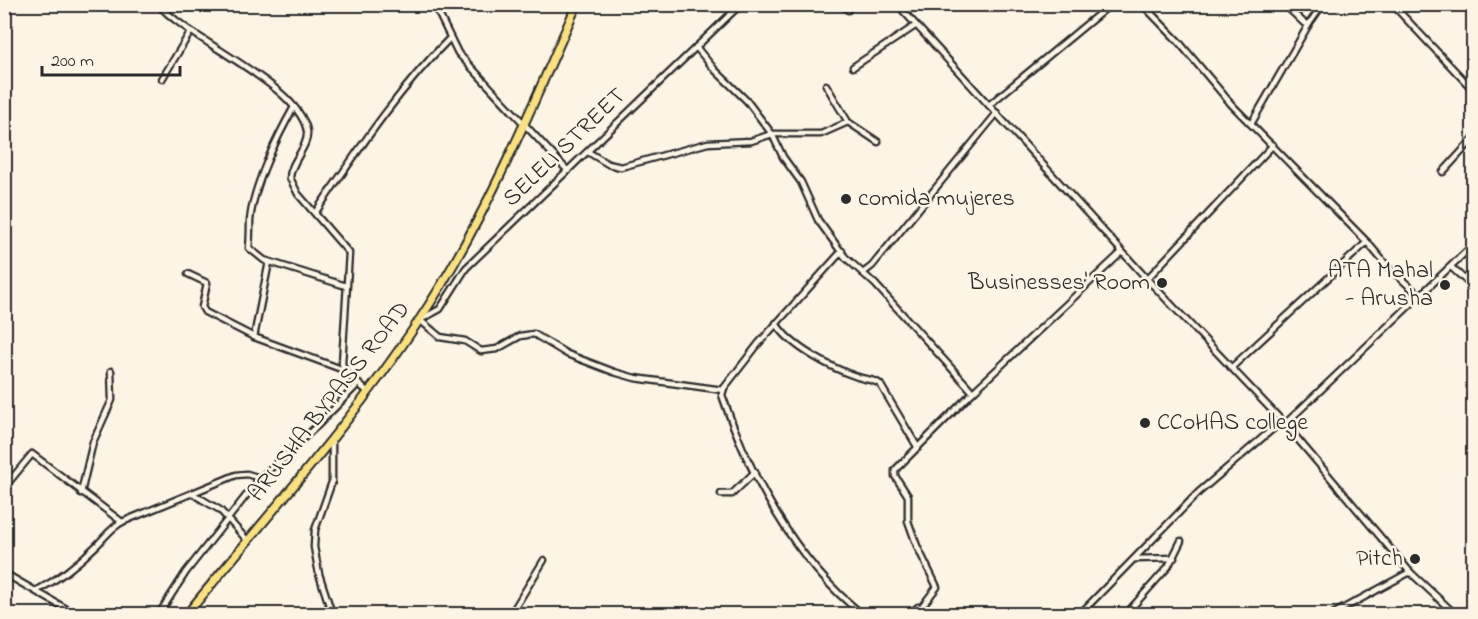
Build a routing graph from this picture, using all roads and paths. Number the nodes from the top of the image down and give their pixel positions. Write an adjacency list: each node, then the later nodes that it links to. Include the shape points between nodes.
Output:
1 (158, 4): 15 (street)
2 (434, 4): 16 (street)
3 (577, 4): 25 (main road, ARUSHA BYPASS ROAD)
4 (741, 4): 17 (street, SELELI STREET)
5 (843, 4): 12 (street)
6 (897, 4): 14 (street)
7 (1111, 4): 22 (street)
8 (1142, 4): 27 (street)
9 (1284, 4): 13 (street)
10 (1323, 4): 13 (street)
11 (1392, 4): 21 (street)
12 (848, 10)
13 (1309, 24): 27 (street)
14 (915, 26): 18 (street); 22 (street)
15 (191, 31): 19 (street); 23 (street, via 262,79)
16 (449, 39): 25 (street); 35 (street, via 389,106)
17 (696, 47): 28 (street); 32 (street, SELELI STREET)
18 (853, 67)
19 (162, 79)
20 (826, 85): 26 (street)
21 (1473, 91)
22 (989, 105): 24 (street)
23 (294, 107): 35 (street, via 307,136 290,178); 40 (street, via 268,162 250,220 250,251)
24 (997, 113): 39 (street); 42 (street)
25 (524, 122): 33 (street); 48 (main road, ARUSHA BYPASS ROAD, via 471,231)
26 (848, 122): 28 (street, via 821,134); 30 (street)
27 (1251, 124): 31 (street)
28 (772, 134): 32 (street, via 751,141 708,143 621,167); 38 (street, via 818,220)
29 (1473, 138): 34 (street)
30 (878, 142)
31 (1273, 145): 36 (street); 44 (street)
32 (588, 152): 33 (street, SELELI STREET)
33 (568, 171): 48 (street, SELELI STREET, via 466,268 440,309)
34 (1443, 172)
35 (315, 213): 45 (street, via 349,253)
36 (1367, 242): 47 (street); 51 (street)
37 (1473, 244): 41 (street)
38 (842, 251): 42 (street); 49 (street)
39 (1122, 252): 44 (street); 57 (street)
40 (269, 262): 45 (street); 50 (street)
41 (1451, 267): 46 (street); 47 (street)
42 (863, 273): 57 (street)
43 (188, 274): 50 (street, via 207,283 204,311)
44 (1147, 279): 51 (street)
45 (346, 286): 52 (street)
46 (1473, 288)
47 (1419, 295): 58 (street)
48 (420, 320): 55 (street, via 440,337 465,342 481,351 497,349 534,333 567,354 614,372); 56 (main road, ARUSHA BYPASS ROAD)
49 (776, 323): 55 (street); 60 (street, via 784,334 819,359 880,384)
50 (254, 337): 52 (street)
51 (1231, 368): 58 (street)
52 (344, 370): 54 (street)
53 (111, 371): 64 (street, via 112,400 93,442)
54 (358, 384): 56 (street); 62 (street)
55 (723, 390): 61 (street)
56 (368, 392): 59 (main road, ARUSHA BYPASS ROAD)
57 (973, 392): 60 (street)
58 (1283, 423): 72 (street, via 1199,492); 74 (street)
59 (332, 436): 69 (main road, ARUSHA BYPASS ROAD); 81 (street, via 332,482 315,530 314,547)
60 (918, 448): 77 (street, via 894,474 906,491 908,521 936,583 935,591)
61 (755, 472): 66 (street, via 732,494); 83 (street, via 796,544)
62 (260, 478): 65 (street, via 236,475); 67 (street)
63 (4, 488): 64 (street, via 32,454)
64 (81, 493): 68 (street)
65 (193, 494): 67 (street, via 220,510); 68 (street)
66 (721, 494)
67 (227, 519): 69 (street); 79 (street)
68 (122, 522): 76 (street, via 66,572)
69 (248, 540): 80 (main road, ARUSHA BYPASS ROAD)
70 (1180, 541): 71 (street)
71 (1174, 558): 72 (street); 87 (street)
72 (1135, 559): 86 (street)
73 (544, 560): 82 (street)
74 (1410, 572): 88 (street); 89 (street)
75 (4, 573): 76 (street)
76 (36, 591): 78 (street)
77 (922, 603): 84 (street); 85 (street)
78 (75, 615)
79 (159, 615)
80 (187, 615)
81 (332, 615)
82 (511, 615)
83 (862, 615)
84 (910, 615)
85 (916, 615)
86 (1080, 615)
87 (1126, 615)
88 (1333, 615)
89 (1455, 615)

